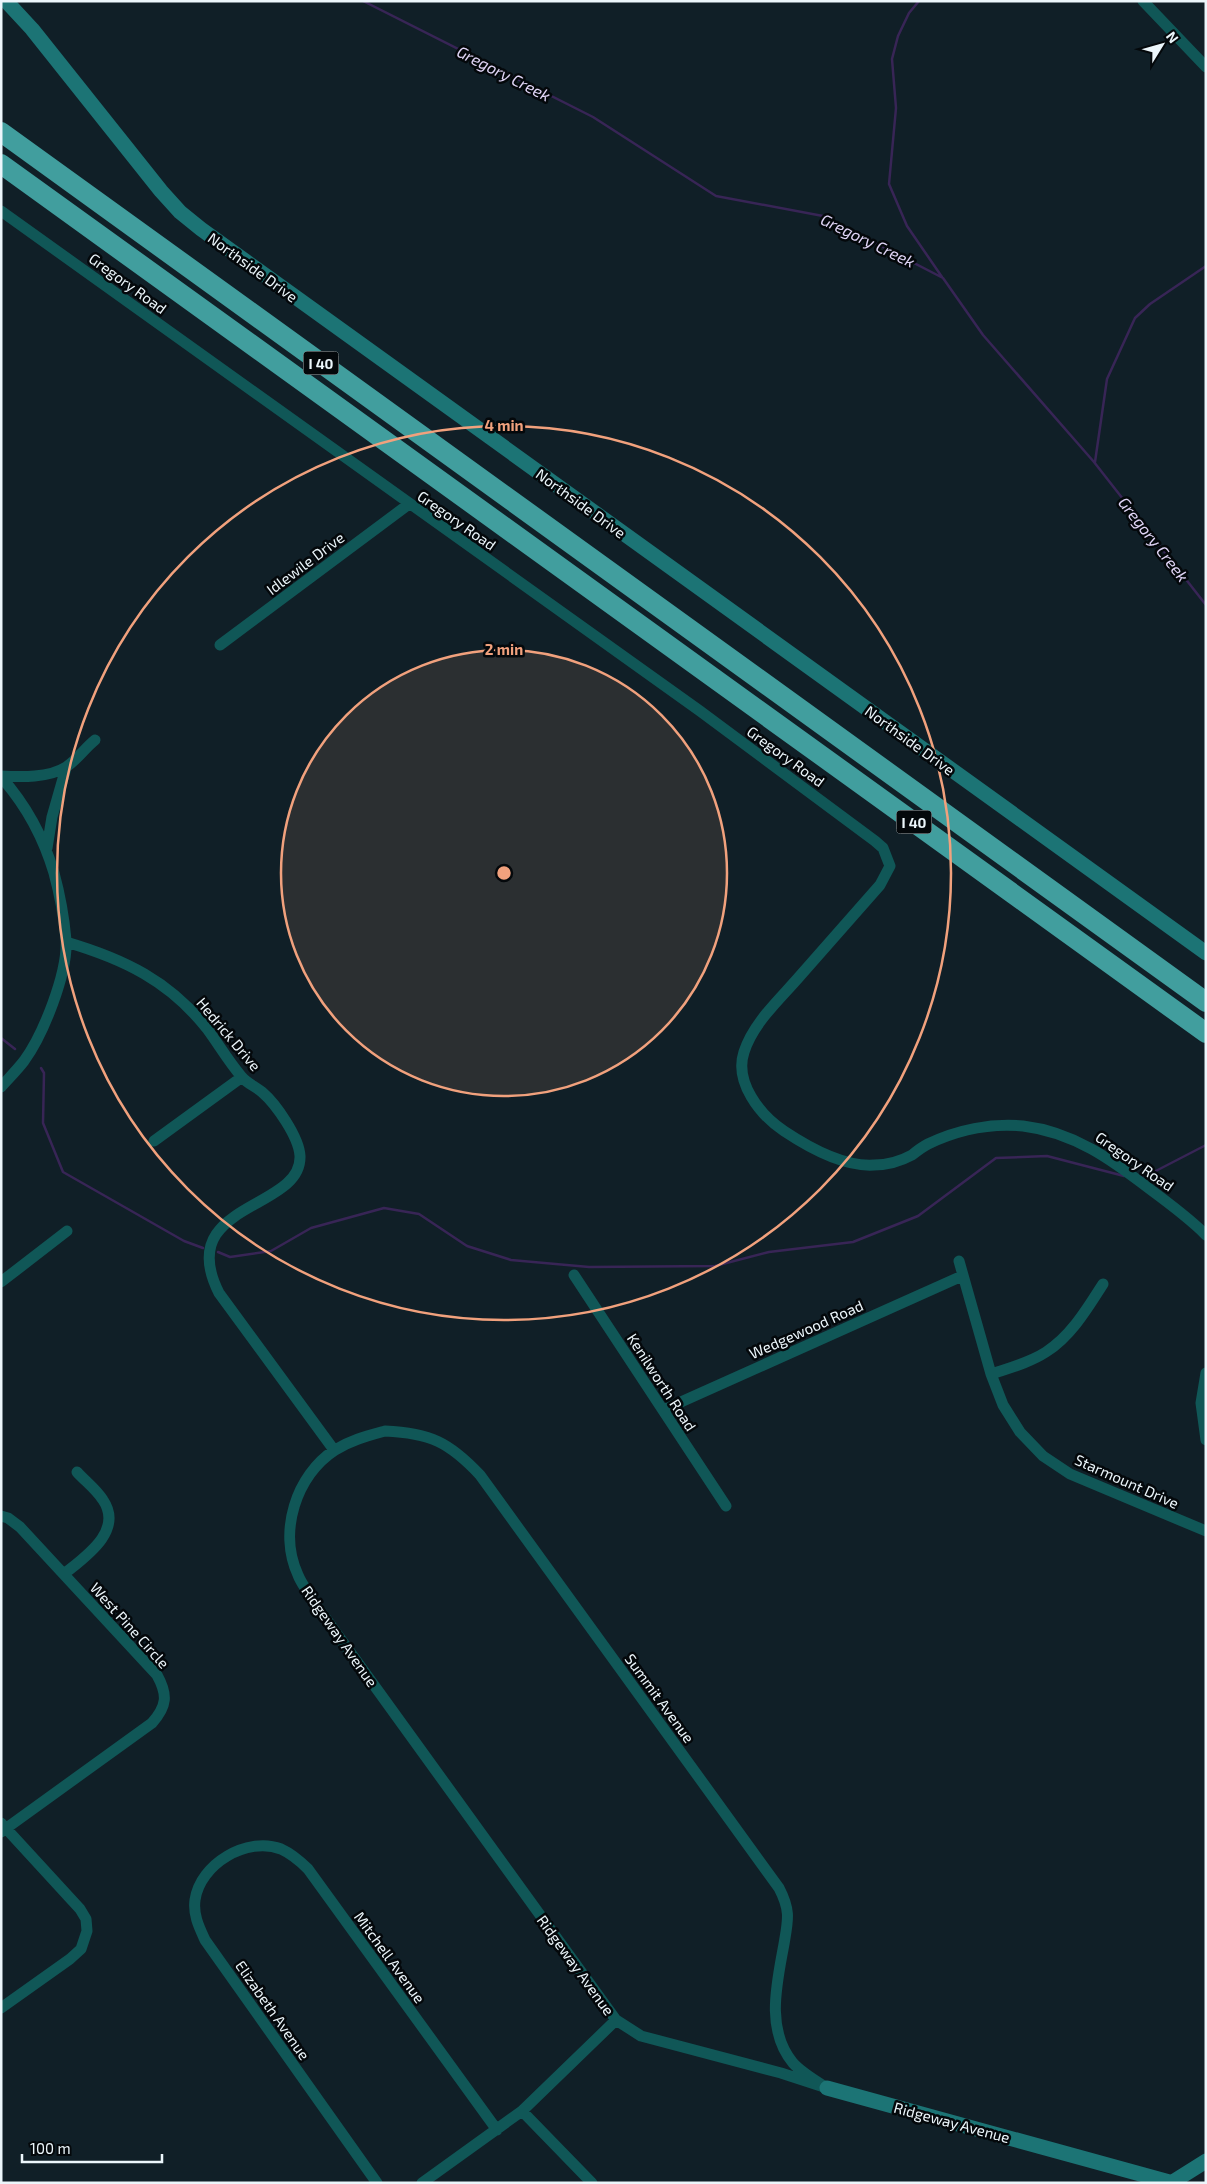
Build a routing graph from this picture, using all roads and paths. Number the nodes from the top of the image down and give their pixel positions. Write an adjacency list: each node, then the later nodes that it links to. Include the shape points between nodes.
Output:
1 (6, 1): 15 (street, Northside Drive, via 32,28 161,191 201,229)
2 (1143, 1): 3 (street)
3 (1206, 66)
4 (1, 132): 13 (highway, I 40)
5 (1, 164): 18 (highway, I 40)
6 (1, 211): 7 (street, Gregory Road)
7 (409, 504): 8 (street, Idlewile Drive); 23 (street, Gregory Road, via 700,711 883,848 890,866 886,876 775,1004 743,1054 742,1072 746,1089 780,1128 808,1147 839,1159 872,1166 910,1156 926,1145 957,1132 1023,1126 1055,1132 1086,1144 1114,1162)
8 (220, 645)
9 (94, 740): 10 (street)
10 (66, 768): 11 (street, via 24,777); 12 (street)
11 (1, 777): 12 (street, via 24,804)
12 (47, 848): 14 (street, via 60,894)
13 (1086, 916): 16 (highway, via 1151,959); 17 (highway, I 40)
14 (66, 942): 19 (street, Hedrick Drive, via 102,952 163,985 207,1029); 20 (street, via 59,984 45,1024 24,1061)
15 (1206, 953)
16 (1206, 988)
17 (1206, 1002)
18 (1206, 1032)
19 (242, 1078): 21 (street); 33 (street, Hedrick Drive, via 279,1110 300,1155 296,1172 286,1184 234,1216 221,1228 210,1252 211,1278)
20 (1, 1087)
21 (154, 1141)
22 (67, 1231): 27 (street)
23 (1206, 1235)
24 (959, 1261): 26 (street, Starmount Drive)
25 (574, 1275): 31 (street, Kenilworth Road)
26 (962, 1276): 29 (street, Starmount Drive); 31 (street, Wedgewood Road)
27 (1, 1282)
28 (1103, 1284): 29 (street, via 1065,1337 1045,1353)
29 (991, 1374): 37 (street, Starmount Drive, via 1003,1405 1020,1432 1043,1456 1070,1474)
30 (1205, 1380): 32 (street, via 1201,1403)
31 (662, 1410): 35 (street, Kenilworth Road)
32 (1206, 1440)
33 (334, 1450): 42 (street, Ridgeway Avenue, via 314,1469 299,1492 291,1519 290,1547 297,1574); 43 (street, Summit Avenue, via 358,1438 385,1432 412,1432 438,1440 461,1455 480,1475 779,1888 786,1901 789,1922 775,2000 775,2022 781,2044 793,2063)
34 (77, 1472): 38 (street, via 102,1498 109,1515 99,1544)
35 (726, 1506)
36 (1, 1516): 38 (street, West Pine Circle, via 20,1527)
37 (1206, 1531)
38 (64, 1574): 39 (street, West Pine Circle, via 157,1675 164,1687 165,1700 161,1713 152,1723)
39 (3, 1828): 41 (street, via 80,1909 86,1919 87,1931 81,1949 70,1959)
40 (234, 1853): 45 (street, Mitchell Avenue, via 244,1848 279,1848 308,1869); 47 (street, Elizabeth Avenue, via 217,1864 203,1880 195,1900 196,1921 205,1940)
41 (1, 2008)
42 (616, 2020): 43 (street, Ridgeway Avenue, via 641,2036); 44 (street)
43 (828, 2088): 50 (street, Ridgeway Avenue)
44 (522, 2111): 45 (street); 49 (street)
45 (497, 2130): 48 (street)
46 (1206, 2161): 50 (street)
47 (377, 2183)
48 (422, 2183)
49 (592, 2183)
50 (1172, 2183)

